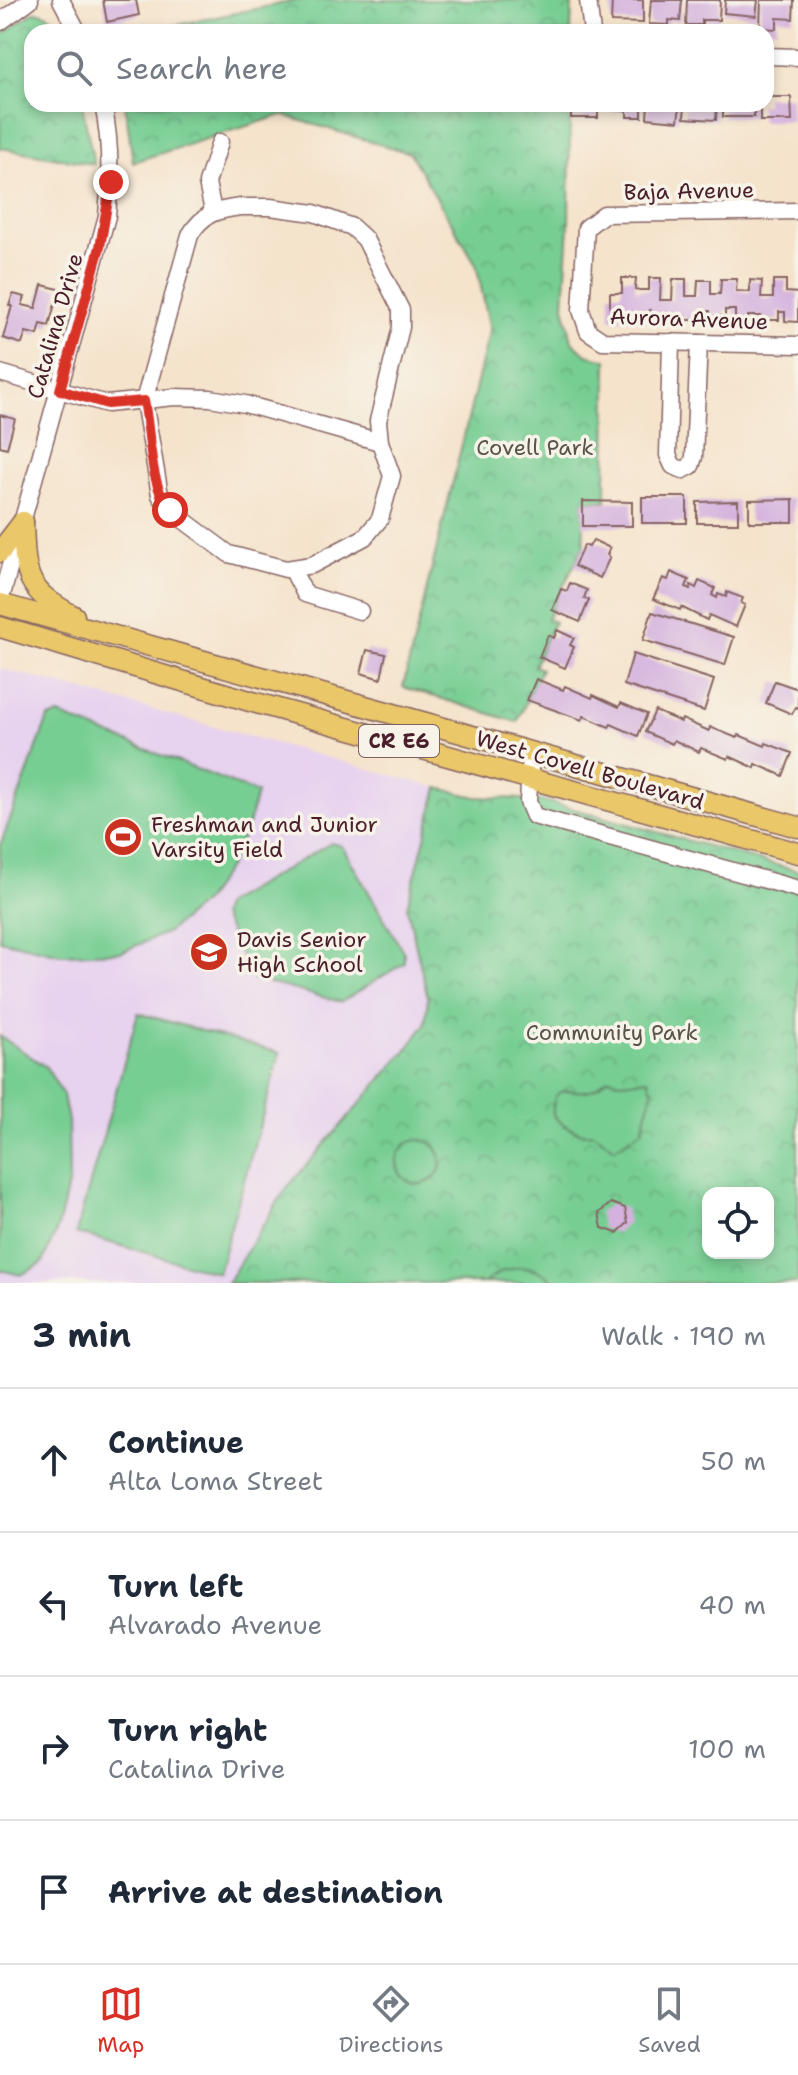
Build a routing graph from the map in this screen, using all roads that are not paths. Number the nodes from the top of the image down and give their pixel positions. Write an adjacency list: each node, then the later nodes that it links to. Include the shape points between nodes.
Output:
1 (30, 0): 4 (street)
2 (61, 0): 5 (street)
3 (588, 0): 6 (street)
4 (0, 22)
5 (74, 24)
6 (591, 24)
7 (774, 56): 8 (street)
8 (798, 57)
9 (105, 112): 18 (street, Catalina Drive, via 111,182 107,216)
10 (220, 142): 11 (street, via 207,183)
11 (213, 211): 19 (street, via 190,235); 20 (street, via 270,207 314,213 352,227 365,239 402,317 378,421)
12 (798, 211): 13 (street, Baja Avenue, via 604,214)
13 (586, 228): 14 (street, Aurora Avenue, via 581,310 588,331 603,341)
14 (671, 342): 15 (street, Aurora Avenue); 15 (street, via 668,455 673,466 683,470 694,457)
15 (699, 343): 16 (street, Aurora Avenue)
16 (798, 345)
17 (0, 373): 18 (street)
18 (60, 390): 19 (street, via 107,404); 21 (street, Catalina Drive)
19 (144, 401): 20 (street, via 210,398 245,404); 23 (street, via 156,480 170,510 221,550)
20 (380, 442): 23 (street, via 392,476 374,528 312,565)
21 (23, 522): 22 (main road); 24 (street, Catalina Drive); 27 (main road, via 25,564 34,588 59,608)
22 (0, 552)
23 (292, 569): 25 (street, via 305,594)
24 (0, 603): 27 (main road, West Covell Boulevard / CR E6)
25 (360, 611)
26 (0, 627): 29 (main road, West Covell Boulevard / CR E6)
27 (110, 634): 28 (main road, West Covell Boulevard / CR E6)
28 (531, 753): 29 (street); 30 (main road, West Covell Boulevard / CR E6)
29 (528, 777): 31 (main road, West Covell Boulevard / CR E6); 32 (street, via 534,816)
30 (798, 827)
31 (798, 853)
32 (798, 889)

